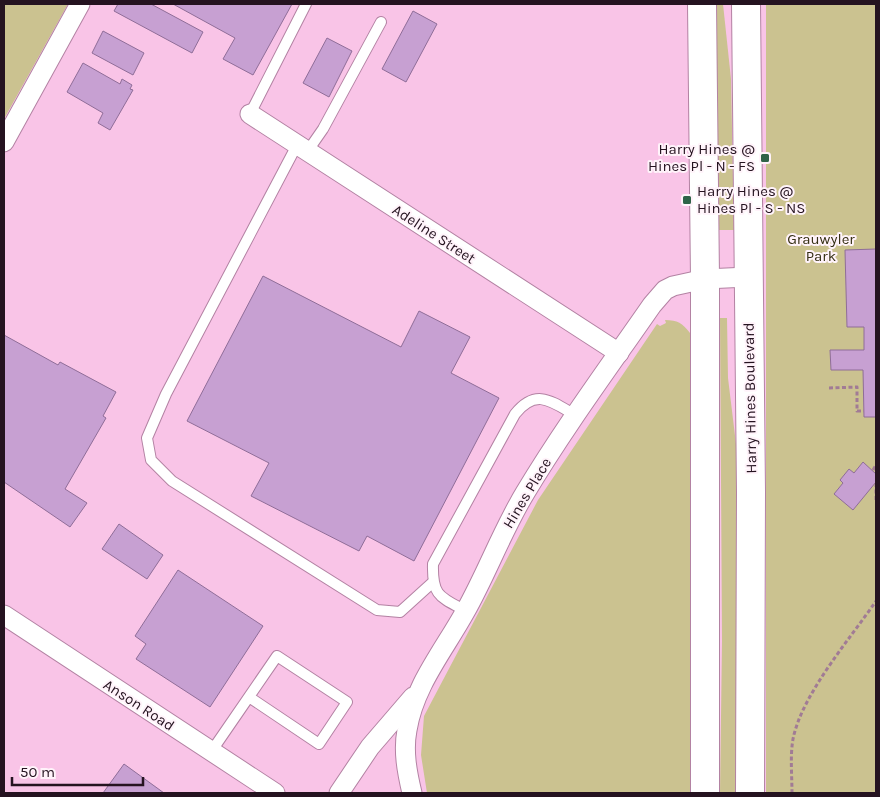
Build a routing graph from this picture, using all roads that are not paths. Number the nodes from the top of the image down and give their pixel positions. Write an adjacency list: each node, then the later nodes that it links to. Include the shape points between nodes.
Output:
1 (80, 4): 7 (street)
2 (306, 4): 6 (lane)
3 (702, 4): 10 (main road)
4 (746, 4): 9 (main road, Harry Hines Boulevard)
5 (381, 22): 8 (lane, via 323,129)
6 (250, 114): 8 (street, Adeline Street)
7 (4, 142)
8 (302, 148): 11 (street, Adeline Street); 13 (lane, via 166,394 147,438 151,460 172,480 377,610 400,612)
9 (748, 277): 10 (street, Hines Place); 23 (main road, Harry Hines Boulevard)
10 (705, 279): 11 (street, Hines Place, via 665,290); 22 (main road)
11 (619, 353): 12 (street, Hines Place)
12 (575, 415): 13 (lane, via 555,402 536,398 525,402 515,414 433,564); 14 (street, Hines Place, via 502,533)
13 (432, 583): 14 (lane, via 439,596)
14 (466, 610): 16 (street, Hines Place)
15 (4, 615): 18 (street, Anson Road)
16 (417, 692): 20 (street, via 370,747); 21 (street, Hines Place, via 406,730 405,763)
17 (248, 697): 17 (lane, via 277,656 347,702 319,744); 18 (lane)
18 (211, 752): 19 (street, Anson Road)
19 (275, 793)
20 (339, 793)
21 (412, 793)
22 (705, 793)
23 (750, 793)

